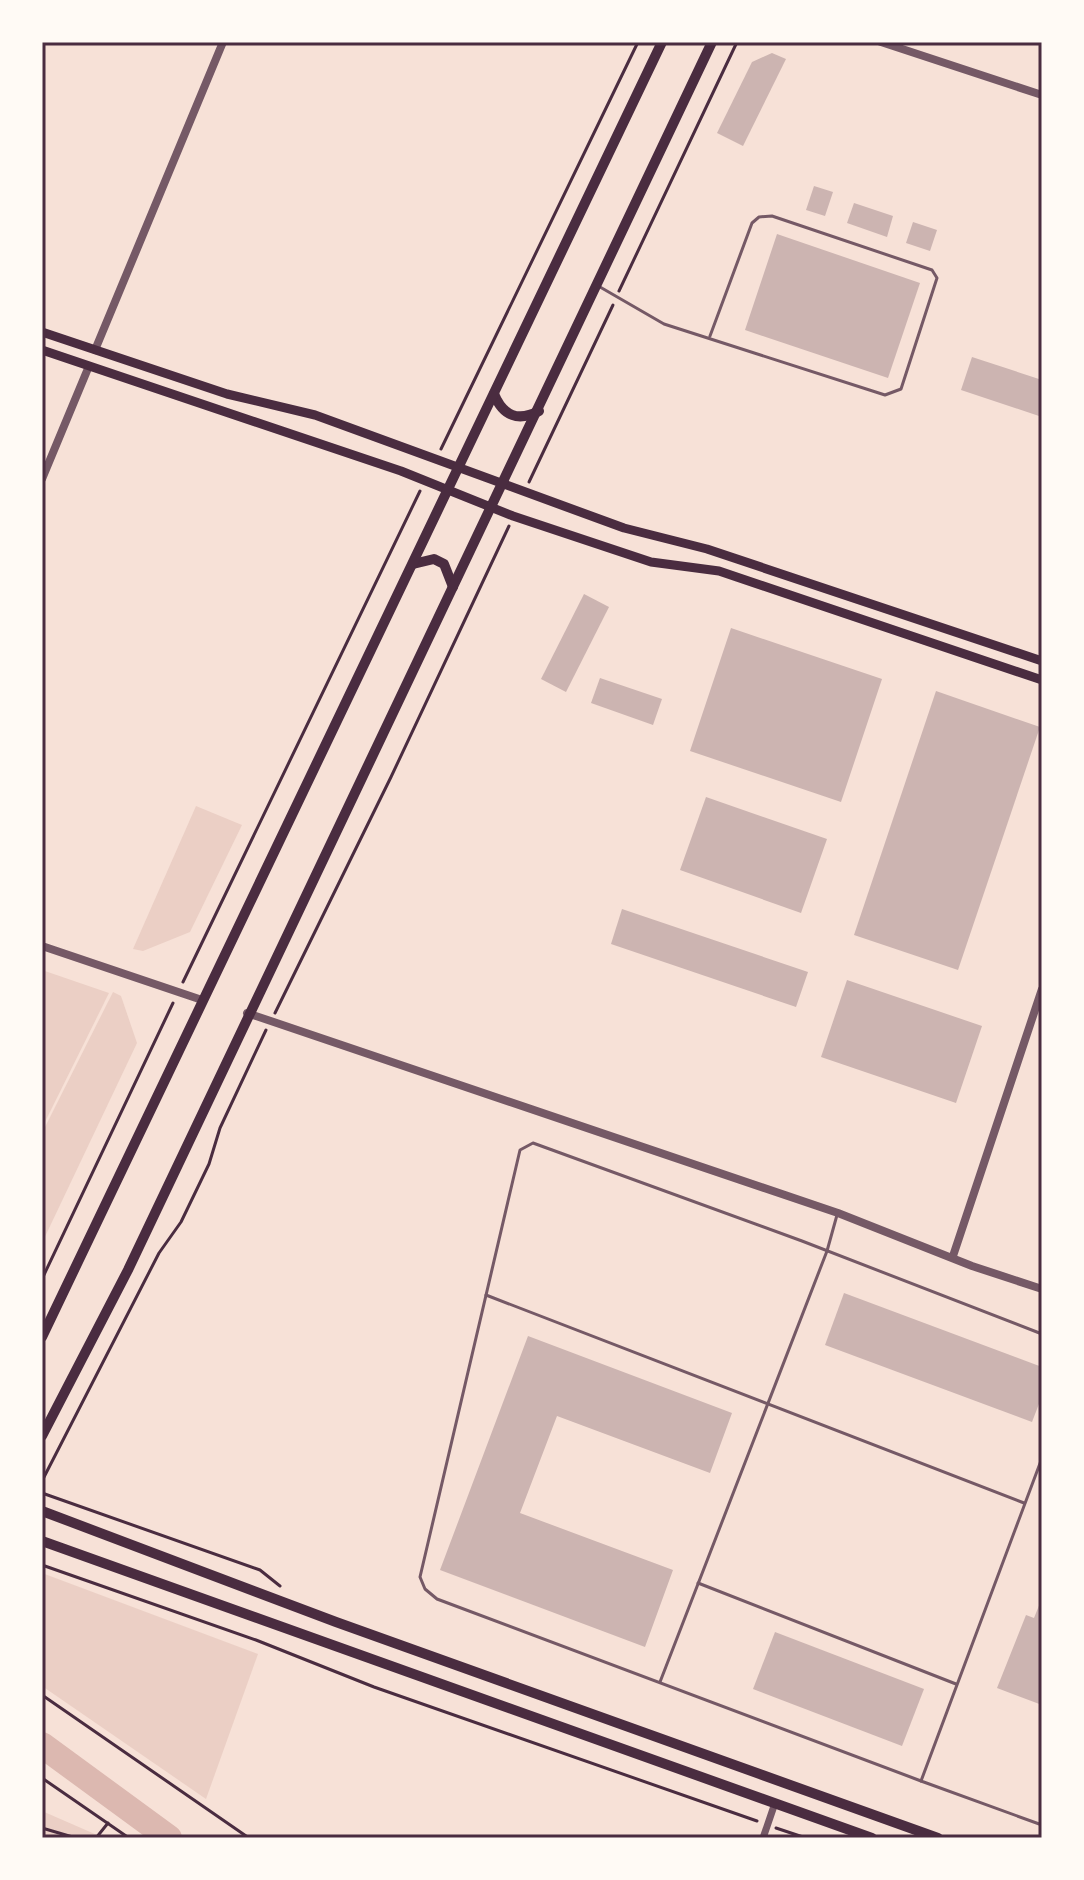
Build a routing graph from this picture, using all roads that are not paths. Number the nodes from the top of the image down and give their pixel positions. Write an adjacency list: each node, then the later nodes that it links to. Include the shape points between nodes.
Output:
1 (223, 42): 10 (street)
2 (662, 42): 12 (main road)
3 (712, 42): 6 (main road)
4 (881, 42): 5 (street)
5 (1042, 95)
6 (597, 285): 8 (lane, via 664,324); 13 (main road)
7 (42, 332): 10 (main road)
8 (710, 336): 8 (lane, via 885,395 896,394 937,278 932,270 772,216 759,217 752,223)
9 (42, 350): 11 (main road)
10 (95, 350): 14 (main road, via 227,394 315,415)
11 (89, 366): 15 (street); 17 (main road)
12 (494, 394): 13 (main road, via 506,413 516,417); 14 (main road)
13 (539, 410): 16 (main road)
14 (459, 468): 16 (main road); 17 (main road)
15 (42, 479)
16 (503, 485): 18 (main road); 21 (main road)
17 (448, 491): 18 (main road); 19 (main road)
18 (491, 508): 20 (main road); 22 (main road, via 651,562 719,571)
19 (413, 564): 20 (main road, via 434,559 444,564); 25 (main road)
20 (453, 587): 26 (main road)
21 (1042, 661)
22 (1042, 680)
23 (42, 946): 25 (street)
24 (1042, 989): 29 (street)
25 (202, 1000): 33 (main road)
26 (247, 1013): 27 (street); 35 (main road, via 128,1270)
27 (838, 1213): 28 (lane); 29 (street)
28 (827, 1251): 31 (lane, via 533,1143 520,1150); 32 (lane); 34 (lane)
29 (953, 1256): 30 (street)
30 (1042, 1289)
31 (486, 1295): 34 (lane); 42 (lane, via 420,1577 425,1589 437,1599)
32 (1042, 1334)
33 (42, 1337)
34 (768, 1403): 38 (lane); 41 (lane)
35 (46, 1422): 36 (main road)
36 (42, 1436)
37 (1042, 1460): 38 (lane)
38 (1024, 1503): 43 (lane)
39 (42, 1511): 49 (main road)
40 (42, 1541): 45 (main road)
41 (698, 1583): 42 (lane); 43 (lane)
42 (660, 1682): 44 (lane)
43 (956, 1684): 44 (lane)
44 (921, 1781): 46 (lane)
45 (775, 1803): 47 (street); 48 (main road)
46 (1042, 1825)
47 (763, 1838)
48 (872, 1838)
49 (938, 1838)

